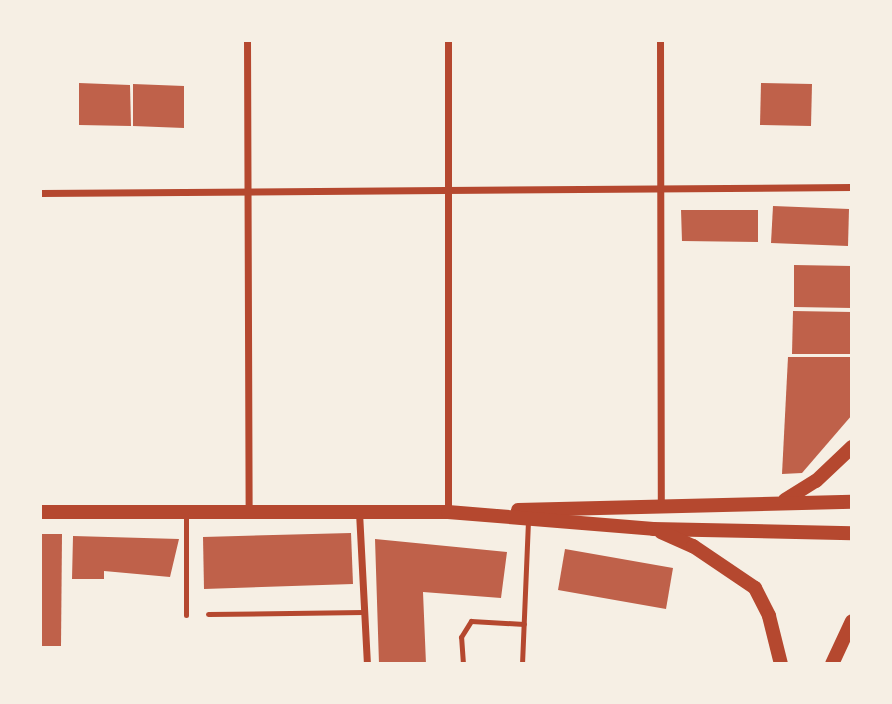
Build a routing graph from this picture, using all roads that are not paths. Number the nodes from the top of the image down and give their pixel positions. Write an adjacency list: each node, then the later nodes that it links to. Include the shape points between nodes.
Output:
1 (247, 40): 7 (street)
2 (448, 40): 6 (street)
3 (660, 40): 5 (street)
4 (852, 187): 5 (street)
5 (660, 188): 6 (street); 12 (street)
6 (448, 189): 7 (street); 17 (street)
7 (248, 191): 8 (street); 15 (street)
8 (40, 193)
9 (852, 446): 10 (main road, via 816,481)
10 (783, 501): 11 (main road); 12 (main road)
11 (852, 502)
12 (661, 505): 18 (main road)
13 (40, 512): 14 (main road)
14 (186, 512): 15 (main road); 23 (lane)
15 (249, 512): 16 (main road)
16 (359, 512): 17 (main road); 21 (street)
17 (452, 512): 18 (main road)
18 (529, 514): 19 (main road); 25 (lane)
19 (653, 529): 20 (main road); 29 (main road, via 693,546 755,589 769,615)
20 (852, 533)
21 (364, 612): 22 (lane); 26 (street)
22 (208, 614)
23 (186, 615)
24 (852, 621): 30 (main road)
25 (524, 624): 27 (lane, via 471,621 461,637); 28 (lane)
26 (367, 664)
27 (463, 664)
28 (522, 664)
29 (782, 664)
30 (832, 664)

